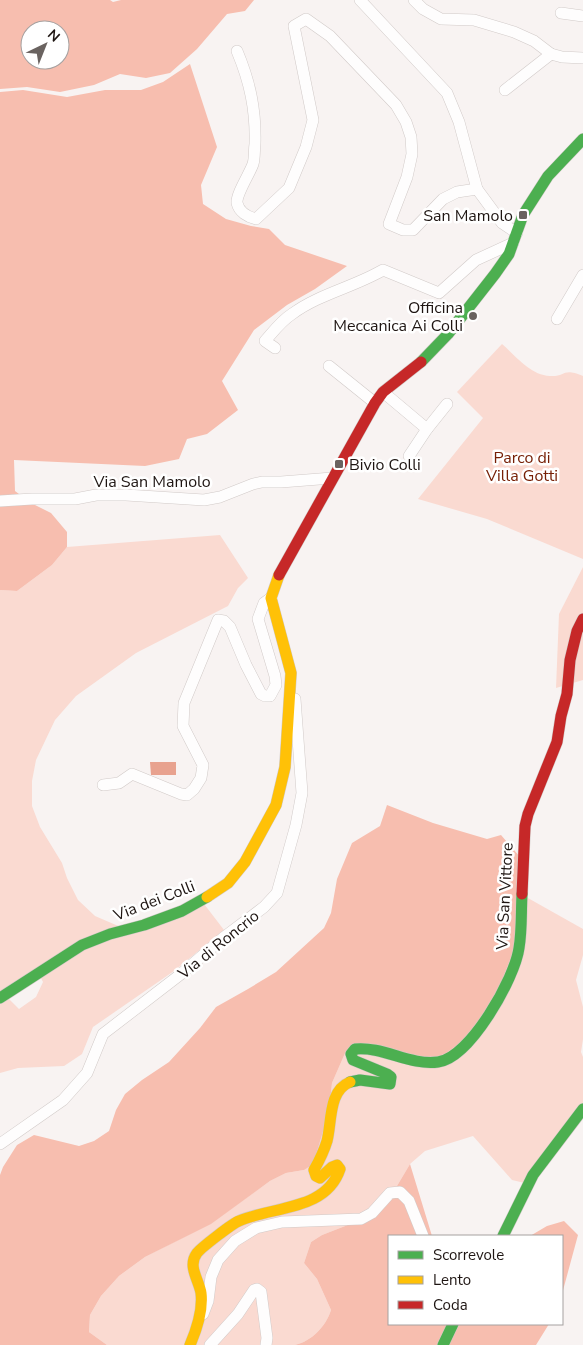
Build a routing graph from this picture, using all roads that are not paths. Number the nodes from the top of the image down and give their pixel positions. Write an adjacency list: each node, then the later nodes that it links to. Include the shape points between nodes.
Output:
1 (360, 0): 10 (street, via 446,93 459,122)
2 (414, 0): 6 (street, via 422,10 441,19 474,20 514,32)
3 (561, 13): 4 (street)
4 (583, 16)
5 (237, 51): 10 (street, via 253,101 254,162 237,200 239,209 248,217 256,220 288,188 314,120 294,26 306,19 330,36 396,105 406,122 412,154 389,224 413,230 443,199)
6 (551, 54): 7 (street); 8 (street)
7 (583, 58)
8 (506, 90)
9 (583, 139): 11 (street, via 548,176 523,215)
10 (477, 188): 11 (street)
11 (515, 238): 14 (street, via 476,260 439,293 383,270 314,301 292,313 264,341); 16 (street, via 510,254 448,334 427,357)
12 (583, 275): 13 (street)
13 (557, 319)
14 (275, 348)
15 (329, 366): 17 (street)
16 (383, 392): 17 (street); 19 (street)
17 (374, 404): 21 (street)
18 (447, 404): 19 (street)
19 (426, 429): 20 (street)
20 (409, 456)
21 (332, 478): 22 (street, Via San Mamolo, via 262,482 204,500 96,495 75,499); 23 (street, via 280,572)
22 (0, 501)
23 (271, 598): 25 (street); 26 (street, via 264,603 258,619 276,685 270,696 261,694 230,627 224,621 218,620 199,664 184,703 183,726 203,764 201,778 194,789 181,794 132,774 119,783)
24 (583, 619): 34 (street, Via San Vittore, via 570,660 557,742 525,826 519,949 493,1007 469,1042 450,1059 427,1061 355,1049 351,1054 353,1060 386,1072 391,1077 390,1084 384,1085 354,1080 340,1089 334,1099 327,1142 314,1170 320,1178 338,1165 339,1176 311,1201 238,1222 197,1253 193,1268 201,1294)
25 (291, 673): 27 (street, Via dei Colli, via 285,768 276,805 245,862 228,883 182,911 82,945); 29 (street, Via di Roncrio, via 302,794 277,892 264,907 103,1034 87,1073 63,1100)
26 (103, 785)
27 (0, 998)
28 (583, 1109): 31 (street, via 533,1175)
29 (0, 1144)
30 (423, 1235): 34 (street, Via San Vittore, via 409,1201 400,1192 390,1193 361,1220 282,1222 256,1228 235,1241 218,1260 211,1277 208,1301)
31 (503, 1235)
32 (441, 1325): 35 (street)
33 (452, 1325): 35 (street)
34 (197, 1327): 36 (street, Via San Vittore)
35 (445, 1340)
36 (190, 1345)
37 (210, 1345): 38 (street, via 257,1288 261,1292)
38 (266, 1345)

